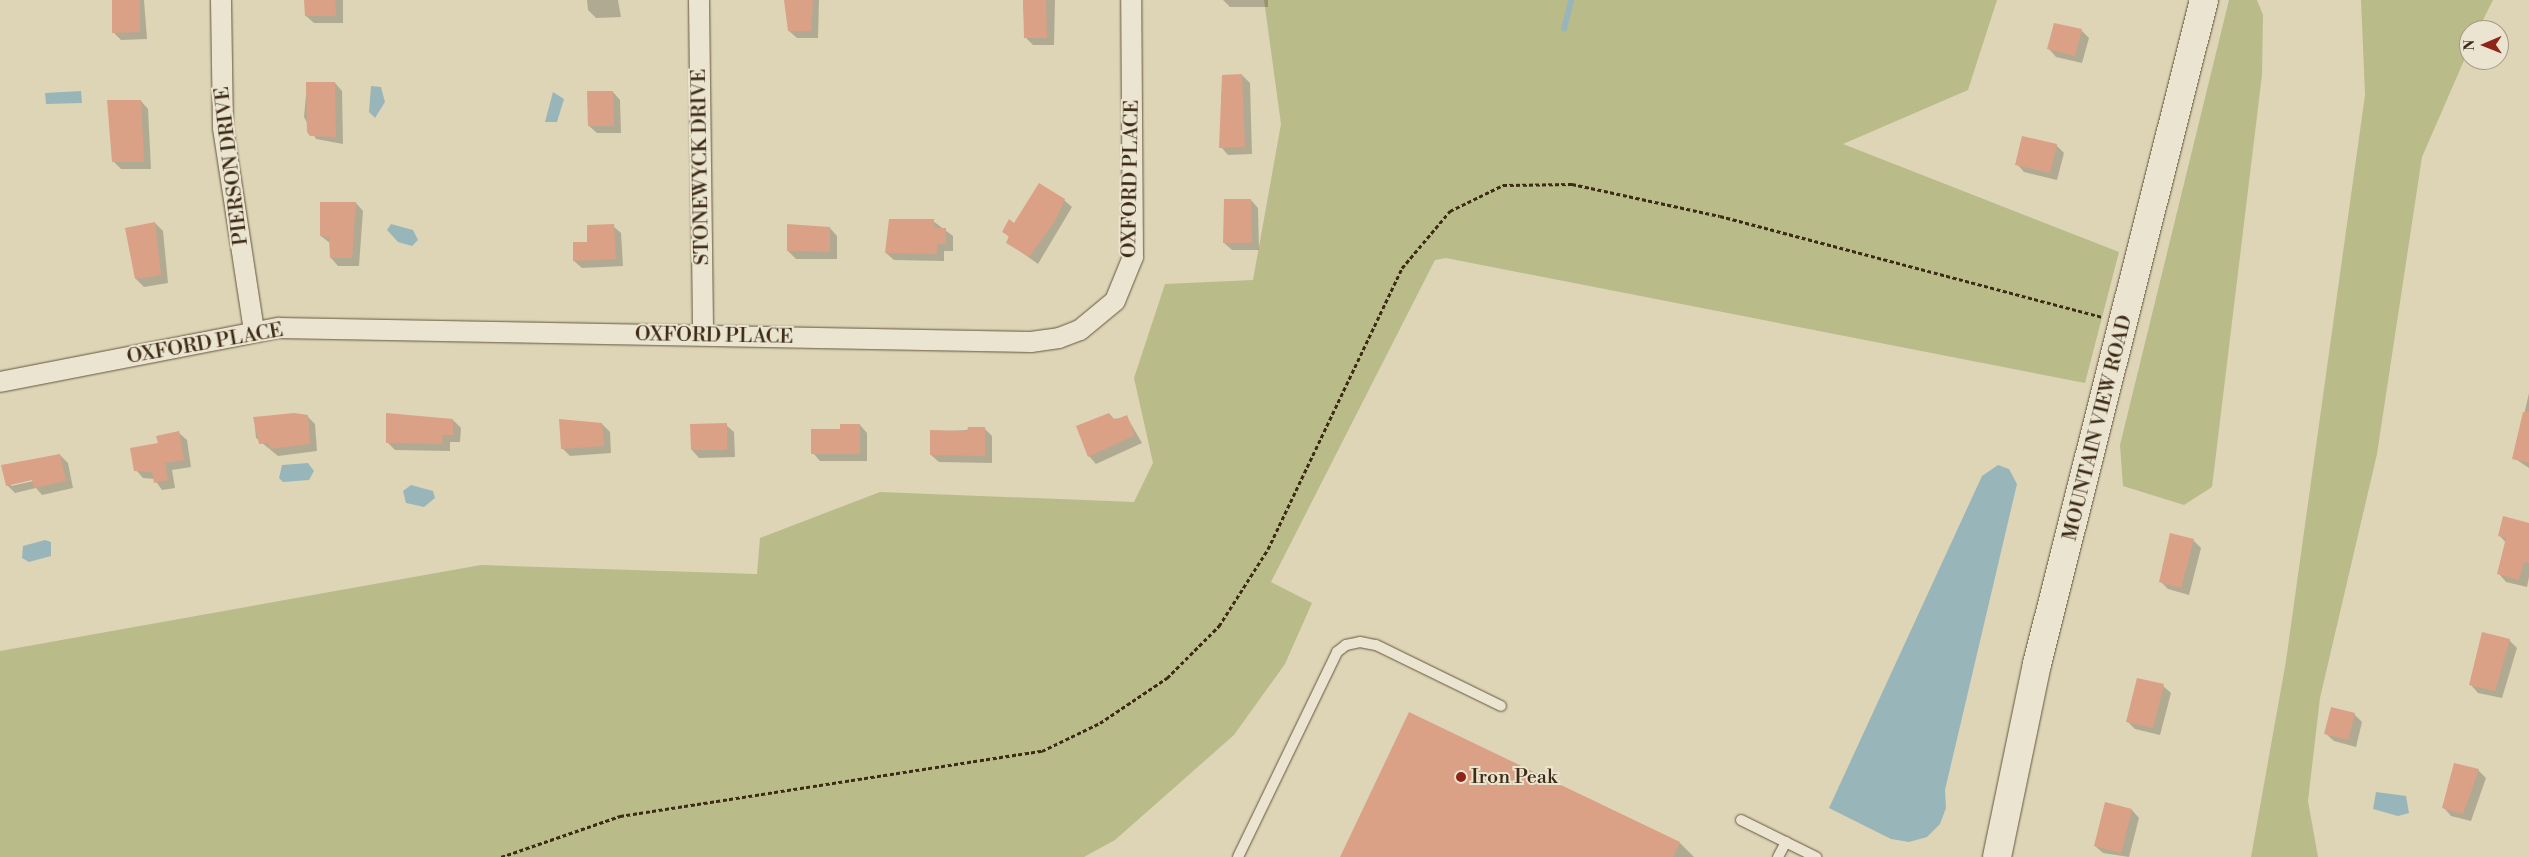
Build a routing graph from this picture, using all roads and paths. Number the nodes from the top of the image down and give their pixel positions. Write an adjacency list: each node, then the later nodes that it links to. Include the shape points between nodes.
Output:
1 (221, 0): 6 (street, PIERSON DRIVE, via 224,128)
2 (699, 0): 7 (street, STONEWYCK DRIVE)
3 (1131, 0): 7 (street, OXFORD PLACE, via 1133,257 1126,280 1099,317 1059,338 1031,342)
4 (2204, 0): 5 (street, MOUNTAIN VIEW ROAD)
5 (2125, 323): 12 (path, via 1720,216 1572,184 1503,185 1450,211 1402,268 1268,548 1219,626 1167,678 1100,723 1042,751 620,816); 16 (street, MOUNTAIN VIEW ROAD, via 2037,664)
6 (254, 332): 7 (street, OXFORD PLACE, via 302,328); 8 (street, OXFORD PLACE)
7 (703, 335)
8 (0, 382)
9 (1502, 706): 13 (lane, via 1376,645 1360,642 1346,645 1336,652)
10 (1741, 820): 11 (lane)
11 (1786, 842): 14 (lane); 15 (lane)
12 (501, 857)
13 (1238, 857)
14 (1778, 857)
15 (1816, 857)
16 (1997, 857)

